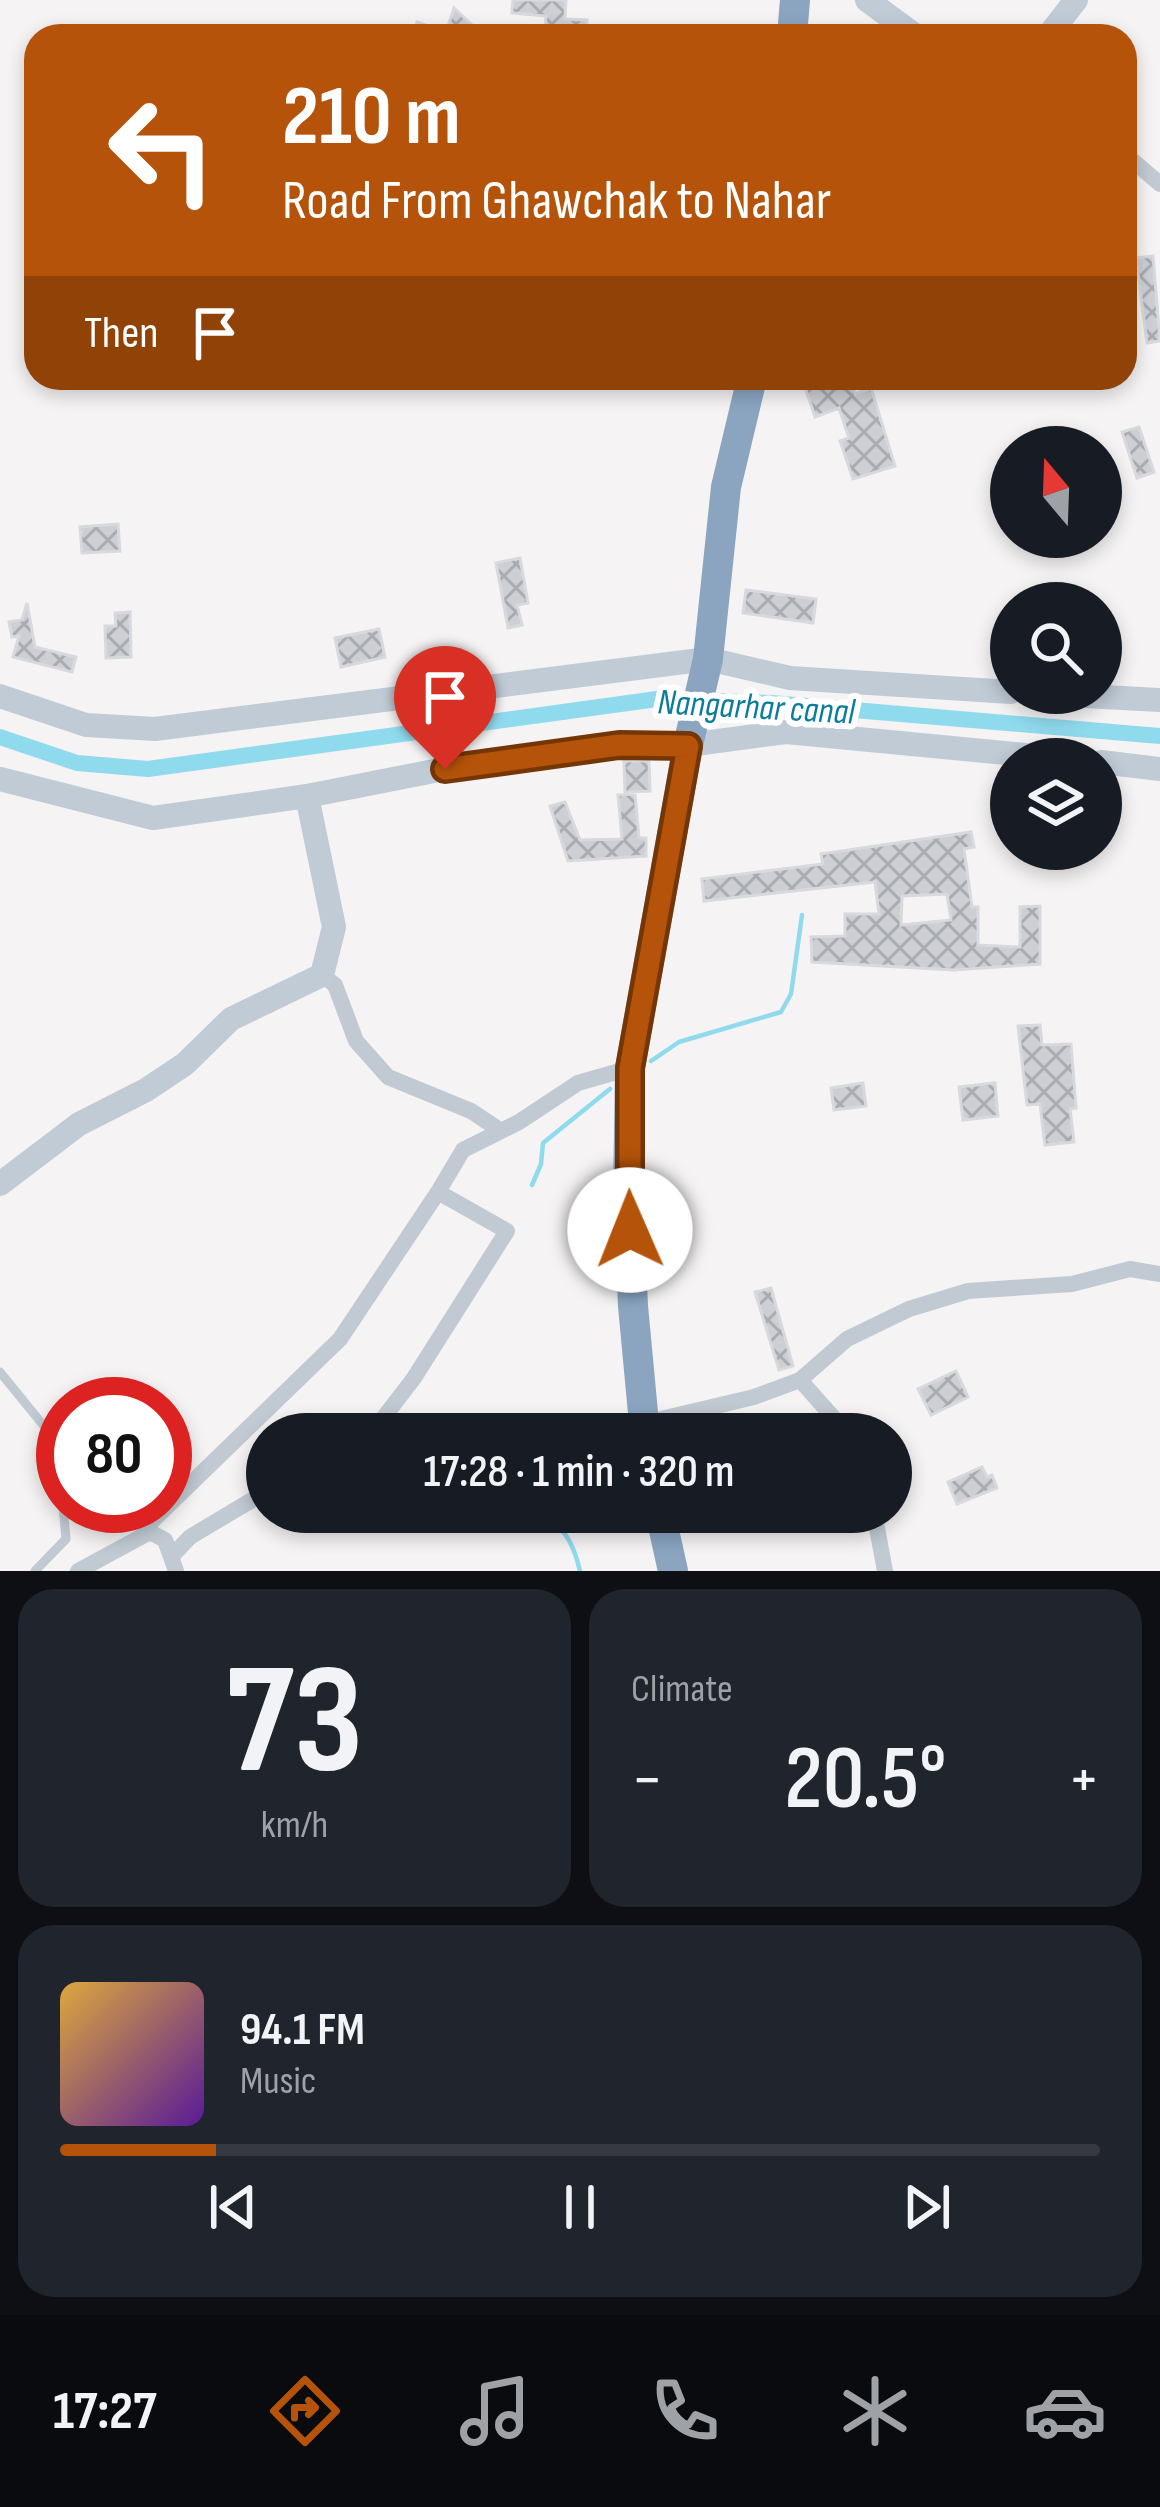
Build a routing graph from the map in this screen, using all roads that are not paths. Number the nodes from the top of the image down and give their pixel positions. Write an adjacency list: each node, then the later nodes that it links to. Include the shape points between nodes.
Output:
1 (866, 0): 3 (street)
2 (1076, 0): 4 (street)
3 (899, 24)
4 (1057, 24)
5 (1137, 164): 6 (street)
6 (1160, 184)
7 (749, 390): 8 (highway, via 726,487)
8 (708, 658): 9 (street, via 790,678); 10 (street, via 155,729 86,725); 13 (highway)
9 (990, 691)
10 (0, 696)
11 (1122, 698): 12 (street)
12 (1160, 700)
13 (691, 736): 14 (street, via 786,732); 18 (street, via 490,760); 20 (highway)
14 (990, 752)
15 (1122, 765): 16 (street)
16 (1160, 769)
17 (0, 779): 18 (street, via 153,818)
18 (307, 796): 19 (street, via 334,927)
19 (322, 975): 21 (street, via 335,985 356,1041 388,1077); 22 (street, via 231,1019 185,1064 79,1124)
20 (630, 1068): 21 (street, via 578,1083); 28 (highway, via 628,1192)
21 (501, 1131): 23 (street, via 464,1150)
22 (0, 1184)
23 (438, 1192): 27 (street, via 507,1231); 36 (street, via 340,1339)
24 (1160, 1274): 26 (street, via 1130,1269 1072,1285 968,1291 847,1339)
25 (0, 1372): 31 (lane)
26 (800, 1380): 29 (street); 30 (street)
27 (386, 1413)
28 (643, 1413)
29 (700, 1413)
30 (829, 1413)
31 (36, 1416)
32 (246, 1504): 37 (street, via 190,1537)
33 (65, 1533): 38 (lane)
34 (665, 1533): 40 (highway)
35 (878, 1533): 41 (street)
36 (145, 1534): 37 (street, via 166,1540); 39 (street)
37 (173, 1564)
38 (35, 1571)
39 (78, 1571)
40 (673, 1571)
41 (885, 1571)

